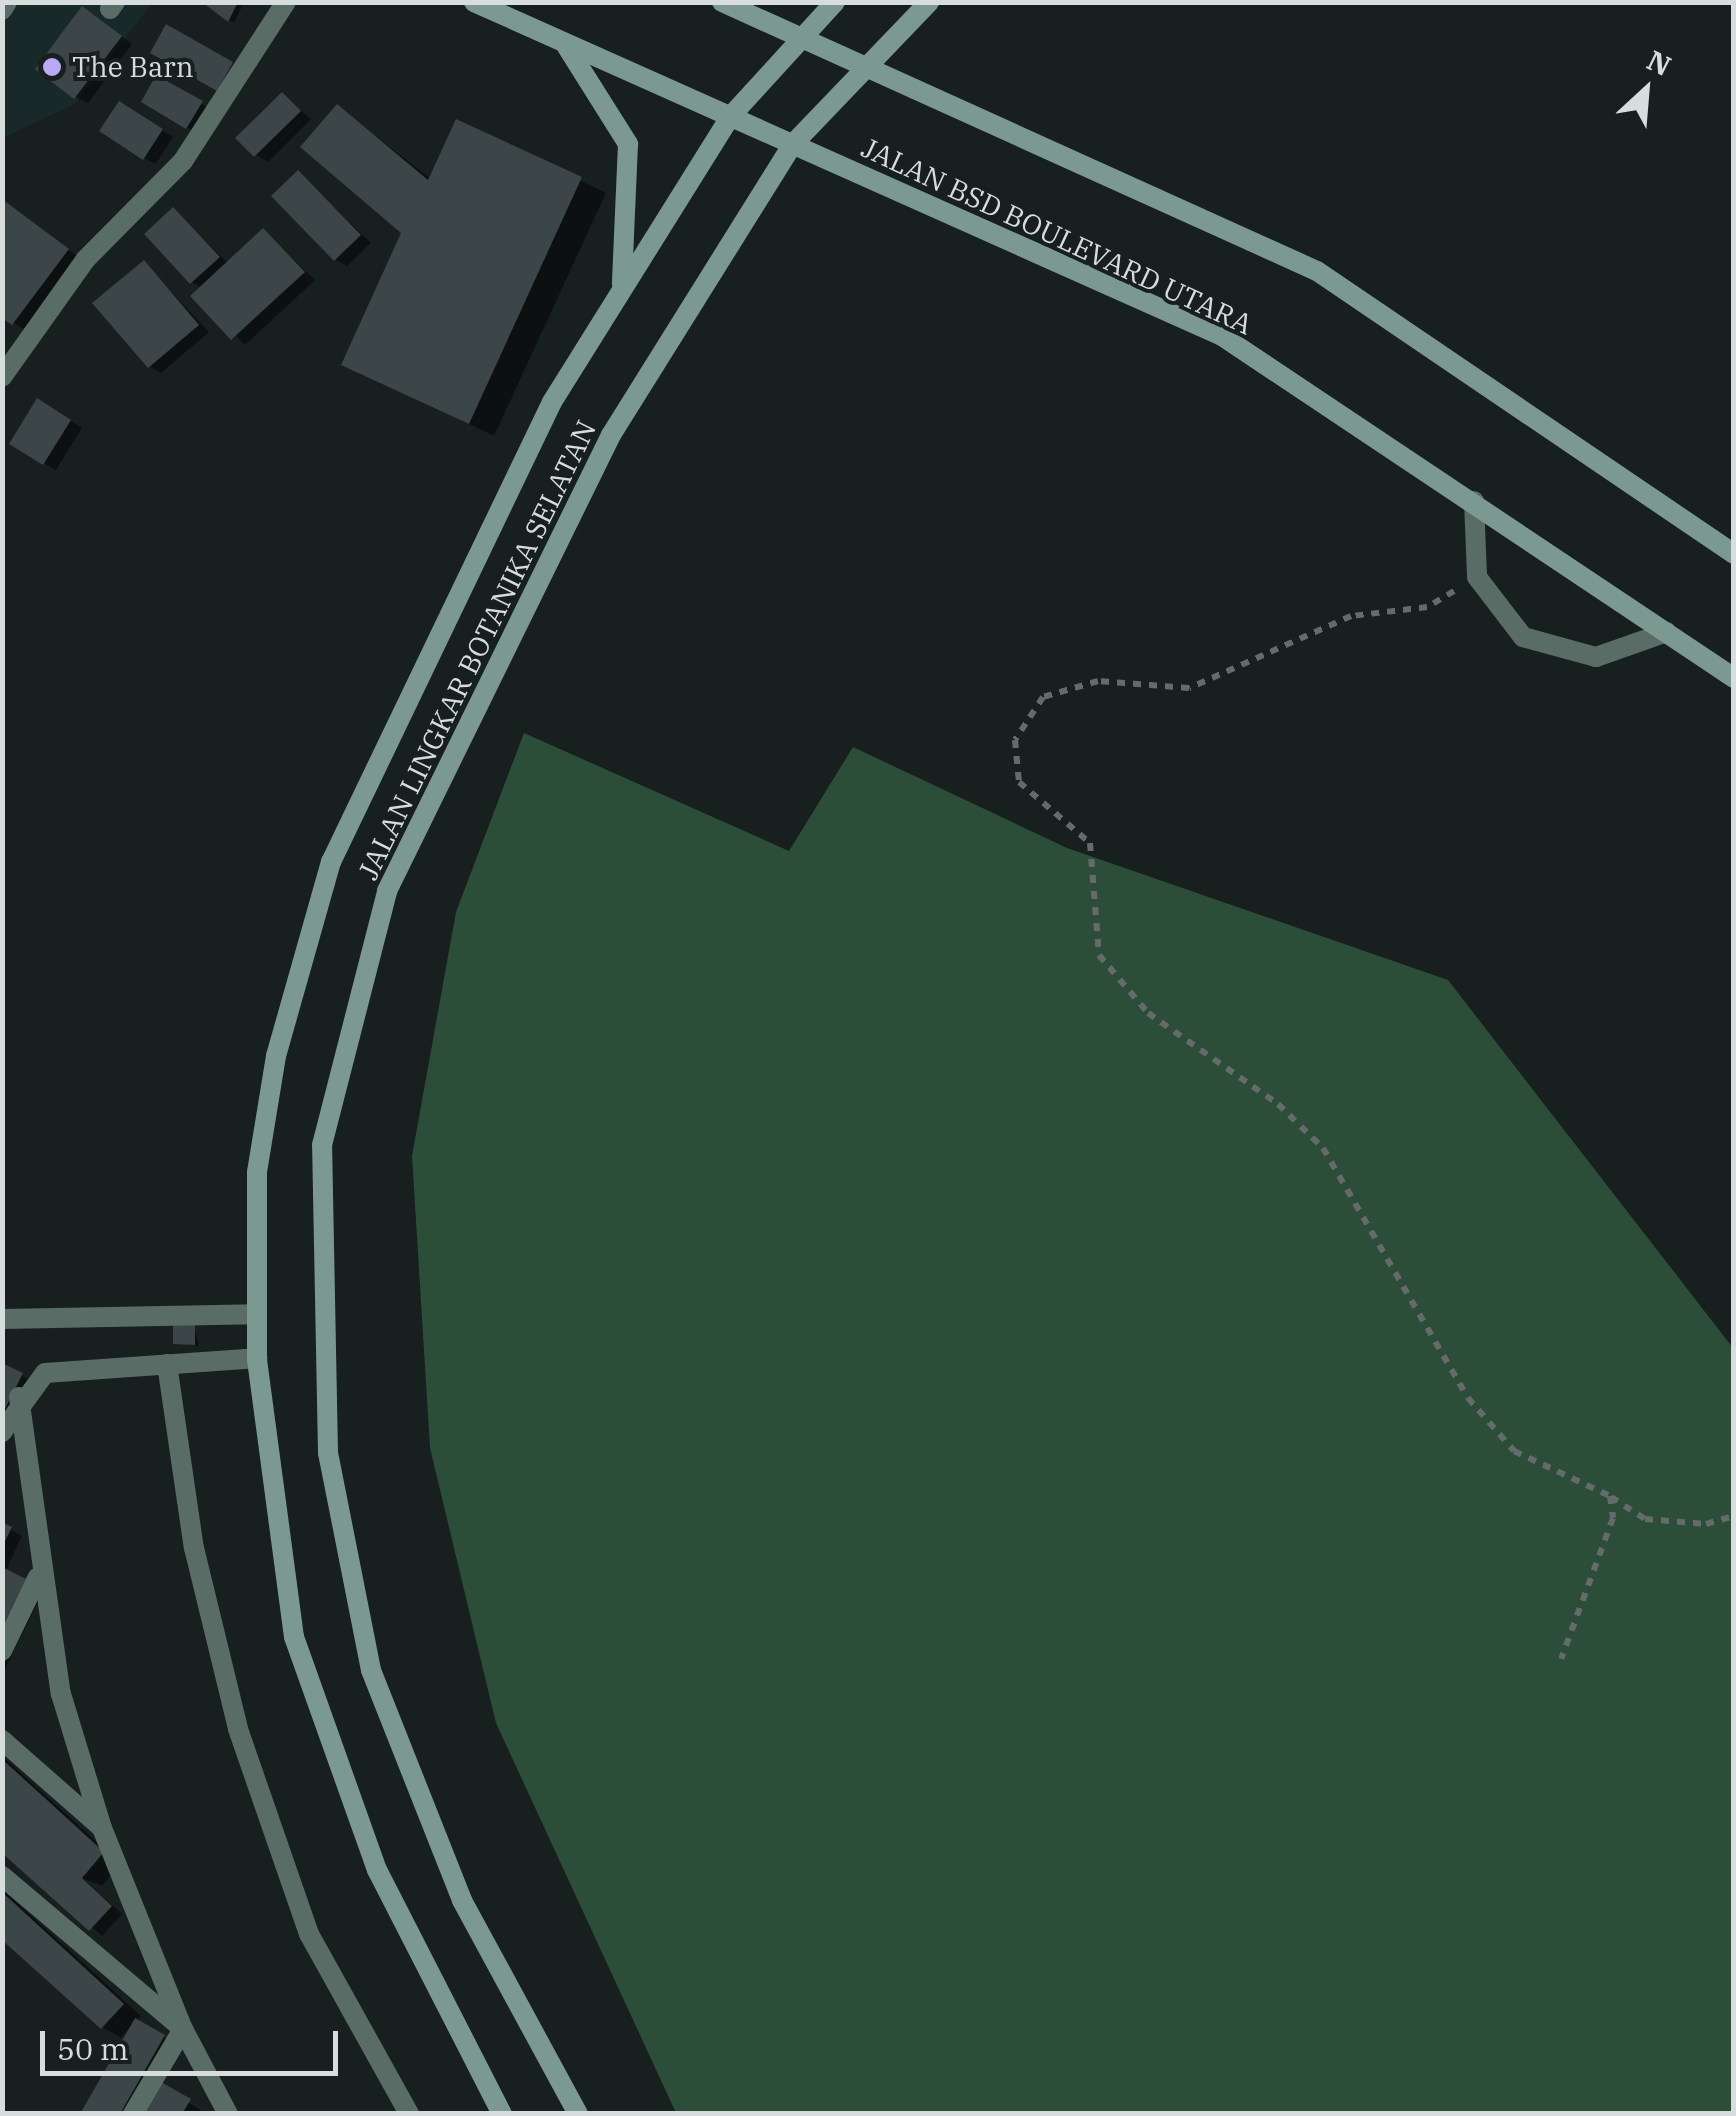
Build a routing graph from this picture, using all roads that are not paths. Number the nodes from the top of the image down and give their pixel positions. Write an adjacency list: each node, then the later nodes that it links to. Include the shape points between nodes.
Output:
1 (7, 2): 7 (street)
2 (286, 2): 14 (street, via 183,161 86,260)
3 (474, 2): 9 (street, JALAN BSD BOULEVARD UTARA)
4 (722, 2): 8 (street)
5 (835, 2): 8 (street, JALAN LINGKAR BOTANIKA SELATAN)
6 (929, 2): 10 (street, JALAN LINGKAR BOTANIKA SELATAN)
7 (2, 10)
8 (799, 38): 10 (street); 11 (street, JALAN LINGKAR BOTANIKA SELATAN)
9 (563, 42): 11 (street, JALAN BSD BOULEVARD UTARA); 13 (street, via 628,144)
10 (864, 70): 12 (street, JALAN LINGKAR BOTANIKA SELATAN); 16 (street, via 1316,271)
11 (730, 117): 12 (street, JALAN BSD BOULEVARD UTARA); 13 (street, JALAN LINGKAR BOTANIKA SELATAN)
12 (793, 144): 15 (street, JALAN BSD BOULEVARD UTARA, via 1222,336); 35 (street, JALAN LINGKAR BOTANIKA SELATAN, via 612,435 387,890 322,1145 328,1453 371,1670 462,1900)
13 (621, 291): 19 (street, JALAN LINGKAR BOTANIKA SELATAN, via 552,402 331,862 276,1056 257,1172)
14 (2, 377)
15 (1474, 502): 17 (street, JALAN BSD BOULEVARD UTARA); 17 (street, via 1476,577 1508,624 1558,654 1634,650)
16 (1734, 554)
17 (1667, 632): 18 (street, JALAN BSD BOULEVARD UTARA)
18 (1734, 678)
19 (255, 1314): 20 (street); 21 (street, JALAN LINGKAR BOTANIKA SELATAN)
20 (2, 1318)
21 (257, 1358): 22 (street); 34 (street, JALAN LINGKAR BOTANIKA SELATAN, via 294,1637 377,1870)
22 (166, 1364): 23 (street, via 45,1373); 33 (street, via 194,1548 238,1729 310,1934)
23 (19, 1397): 24 (street); 25 (street)
24 (2, 1432)
25 (38, 1577): 26 (street); 28 (street)
26 (2, 1651)
27 (2, 1740): 28 (street)
28 (102, 1828): 30 (street)
29 (2, 1876): 30 (street)
30 (183, 2030): 31 (street); 32 (street)
31 (133, 2114)
32 (228, 2114)
33 (409, 2114)
34 (502, 2114)
35 (578, 2114)

